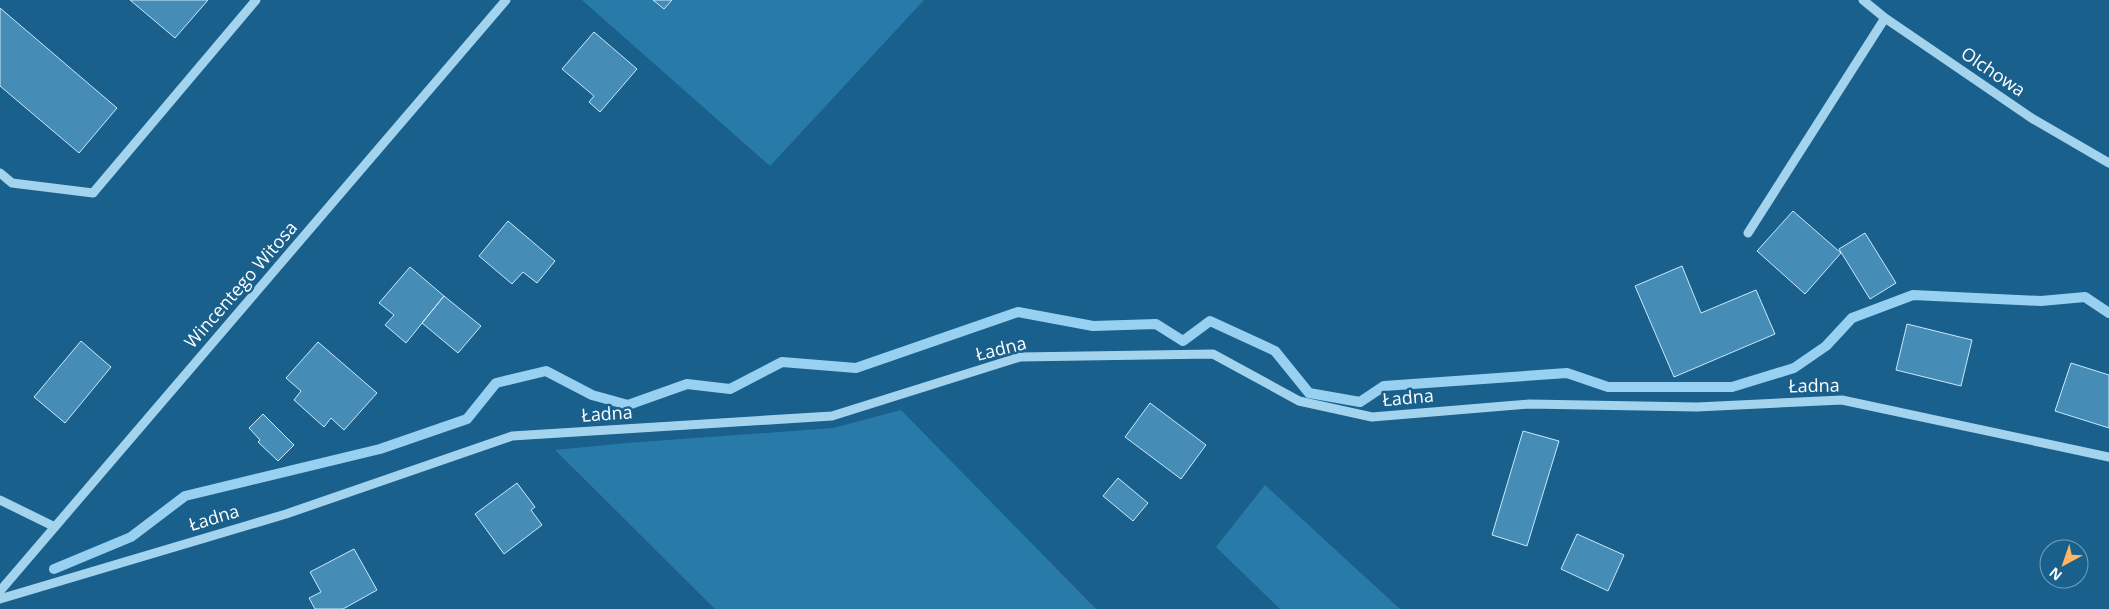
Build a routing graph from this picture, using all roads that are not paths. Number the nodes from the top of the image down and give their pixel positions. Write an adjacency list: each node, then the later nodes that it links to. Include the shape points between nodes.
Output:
1 (256, 0): 6 (street, via 92,193 12,183)
2 (506, 0): 10 (street, Wincentego Witosa)
3 (1863, 0): 4 (street, Olchowa)
4 (1885, 18): 5 (street, Olchowa, via 2033,119); 7 (street)
5 (2109, 163)
6 (0, 172)
7 (1748, 233)
8 (2109, 457): 12 (street, Ładna, via 1842,400 1697,407 1529,404 1372,418 1299,401 1212,354 1020,357 832,416 512,436 286,514)
9 (0, 500): 10 (street)
10 (55, 527): 11 (street, Wincentego Witosa)
11 (0, 591)
12 (0, 599)

